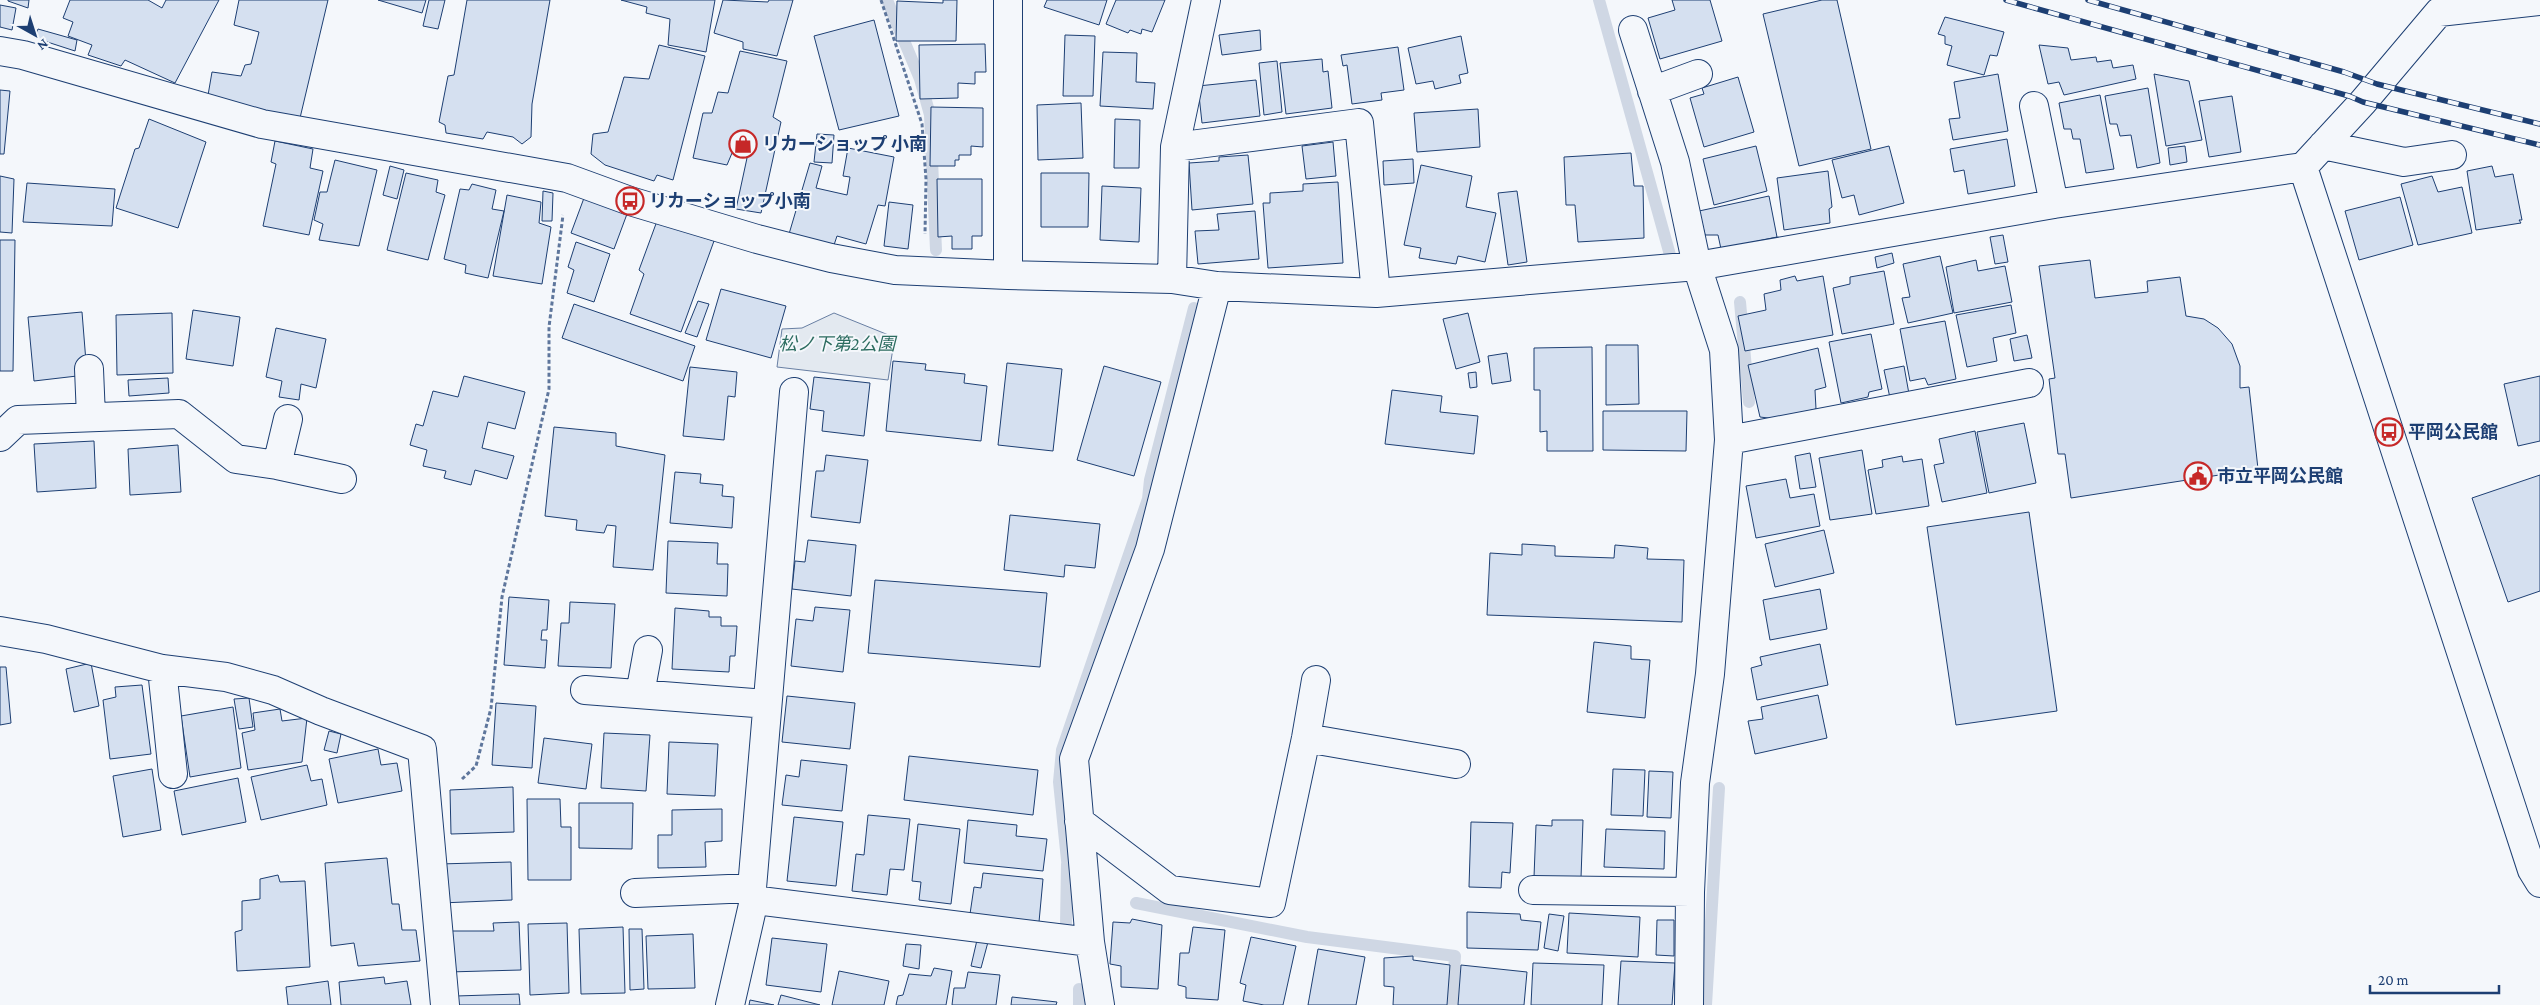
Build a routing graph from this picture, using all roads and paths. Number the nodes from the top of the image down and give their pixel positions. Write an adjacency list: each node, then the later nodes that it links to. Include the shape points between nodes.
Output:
1 (880, 0): 17 (path, via 922,124 926,179)
2 (1008, 0): 18 (street)
3 (1206, 0): 11 (street)
4 (2540, 0): 10 (street, via 2439,12)
5 (1633, 30): 8 (street)
6 (0, 51): 14 (street, via 262,124)
7 (1698, 74): 8 (street)
8 (1652, 91): 16 (street, via 1675,162)
9 (2034, 106): 15 (street)
10 (2324, 146): 12 (street, via 2404,162); 13 (street)
11 (1175, 147): 19 (street); 21 (street, via 1359,123)
12 (2452, 155)
13 (2303, 167): 15 (street); 43 (street, via 2532,870)
14 (567, 178): 17 (street, via 757,240 831,258); 41 (path, via 549,327 549,389 502,598 491,708 476,766 446,793)
15 (2054, 204): 16 (street)
16 (1697, 266): 21 (street); 28 (street, via 1724,350)
17 (924, 272): 18 (street)
18 (1008, 276): 19 (street)
19 (1172, 278): 20 (street)
20 (1217, 286): 21 (street); 42 (street, via 1150,549 1074,759)
21 (1376, 293)
22 (89, 369): 25 (street)
23 (2029, 383): 28 (street)
24 (794, 392): 37 (street)
25 (91, 417): 27 (street, via 18,420); 29 (street, via 179,414 236,460)
26 (288, 419): 29 (street)
27 (0, 437)
28 (1729, 440): 45 (street, via 1710,674 1694,782)
29 (277, 465): 30 (street)
30 (342, 479)
31 (0, 632): 33 (street, via 46,639)
32 (648, 650): 36 (street)
33 (162, 669): 40 (street); 41 (street, via 226,678 273,690 321,712 422,749)
34 (1316, 680): 38 (street)
35 (585, 690): 36 (street)
36 (640, 694): 37 (street)
37 (767, 704): 47 (street)
38 (1306, 738): 39 (street); 42 (street, via 1270,902 1170,890)
39 (1456, 764)
40 (173, 774)
41 (426, 801): 49 (street)
42 (1079, 821): 48 (street)
43 (2540, 883)
44 (1534, 890): 45 (street)
45 (1690, 892): 52 (street)
46 (635, 893): 47 (street)
47 (753, 894): 48 (street); 50 (street)
48 (1090, 942): 51 (street)
49 (445, 1005)
50 (730, 1005)
51 (1100, 1005)
52 (1689, 1005)

